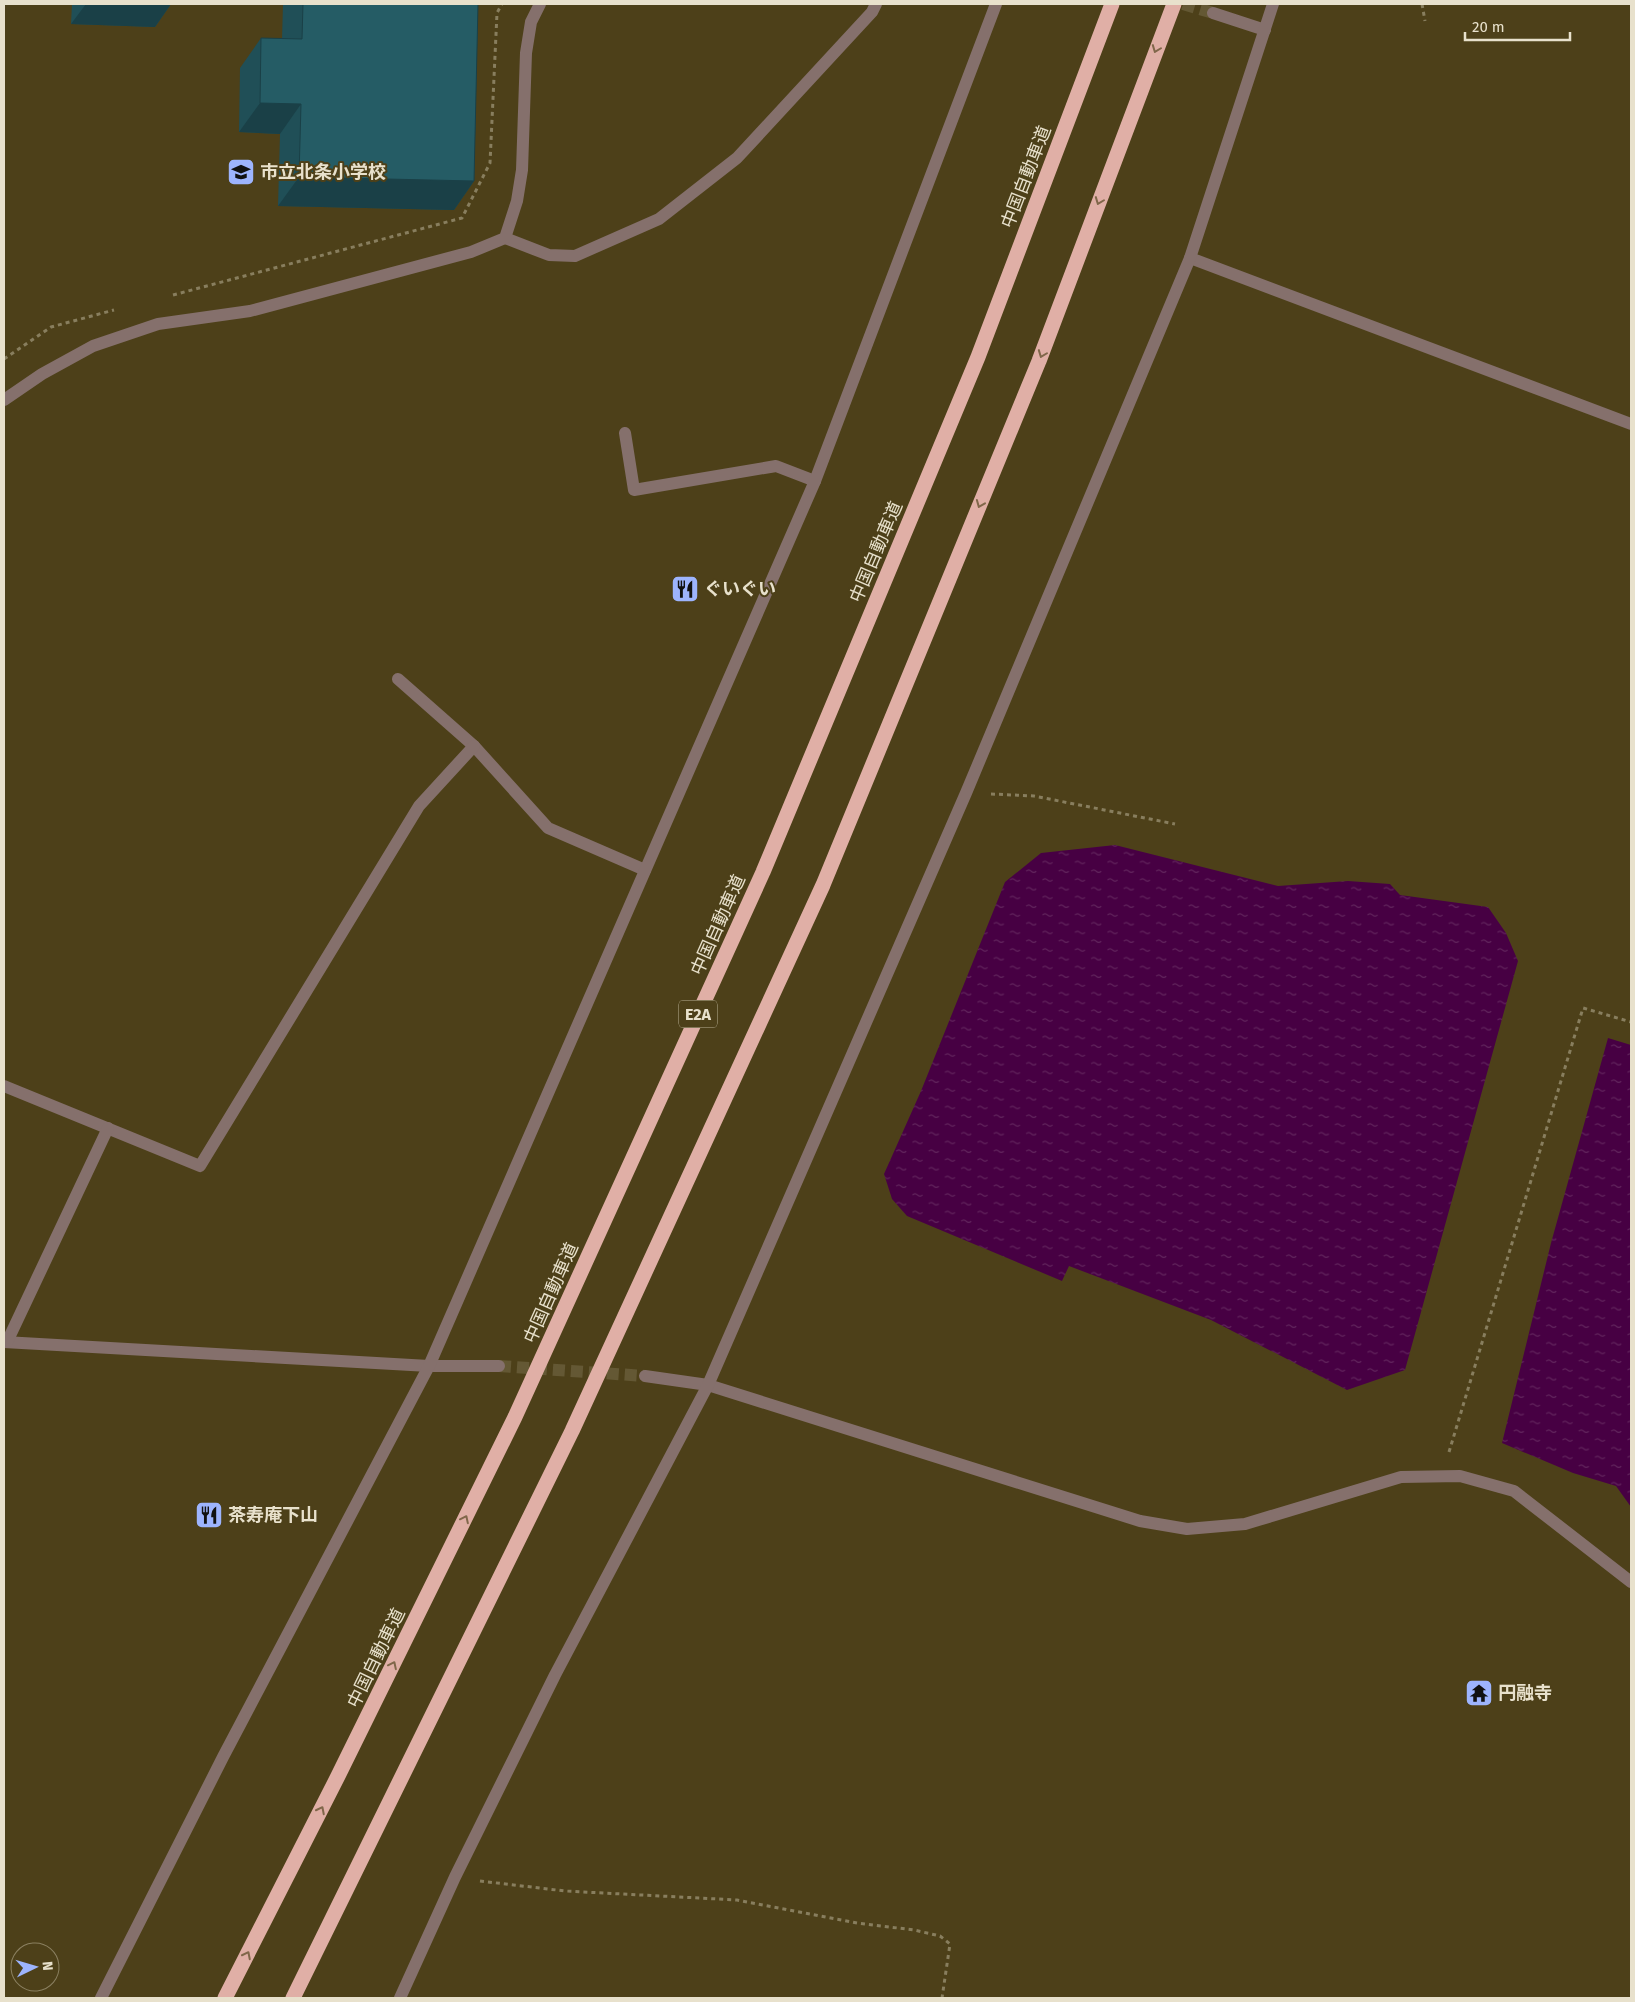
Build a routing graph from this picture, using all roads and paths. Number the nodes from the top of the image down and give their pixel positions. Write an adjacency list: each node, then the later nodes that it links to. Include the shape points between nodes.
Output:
1 (502, 4): 14 (path, via 497,13 490,163 462,218)
2 (540, 4): 12 (street, via 531,22 526,53 522,170)
3 (876, 4): 12 (street, via 737,158 659,219 575,256 549,255)
4 (996, 4): 20 (street)
5 (1112, 4): 38 (highway, 中国自動車道 / E2A, one-way to 5, via 515,1417 763,872 978,357)
6 (1174, 4): 39 (highway, one-way to 39, via 1039,361 823,885 572,1431)
7 (1273, 4): 11 (street)
8 (1422, 4): 10 (path)
9 (1213, 13): 11 (street)
10 (1425, 20)
11 (1265, 30): 13 (street)
12 (505, 238): 17 (street, via 471,252 250,310 158,324 93,346 42,374)
13 (1190, 258): 18 (street); 23 (street)
14 (166, 297)
15 (118, 309): 16 (path, via 51,327)
16 (4, 359)
17 (4, 400)
18 (1631, 424)
19 (625, 434): 20 (street, via 634,490 776,466)
20 (815, 481): 25 (street)
21 (398, 679): 22 (street)
22 (474, 746): 25 (street, via 548,828); 28 (street, via 419,806 200,1166)
23 (966, 793): 24 (path, via 1034,796); 33 (street)
24 (1175, 824)
25 (646, 870): 30 (street)
26 (1631, 1022): 34 (path, via 1583,1008)
27 (4, 1086): 28 (street)
28 (108, 1128): 29 (street)
29 (5, 1342): 30 (street)
30 (429, 1366): 31 (street); 37 (street, via 222,1757)
31 (498, 1366)
32 (645, 1376): 33 (street)
33 (708, 1386): 35 (street, via 1140,1521 1187,1529 1245,1524 1401,1477 1460,1476 1514,1491); 36 (street)
34 (1447, 1459)
35 (1631, 1582)
36 (454, 1877): 40 (street); 41 (path, via 565,1892 737,1900 940,1936 950,1944)
37 (101, 1998)
38 (225, 1998)
39 (293, 1998)
40 (400, 1998)
41 (942, 1998)

